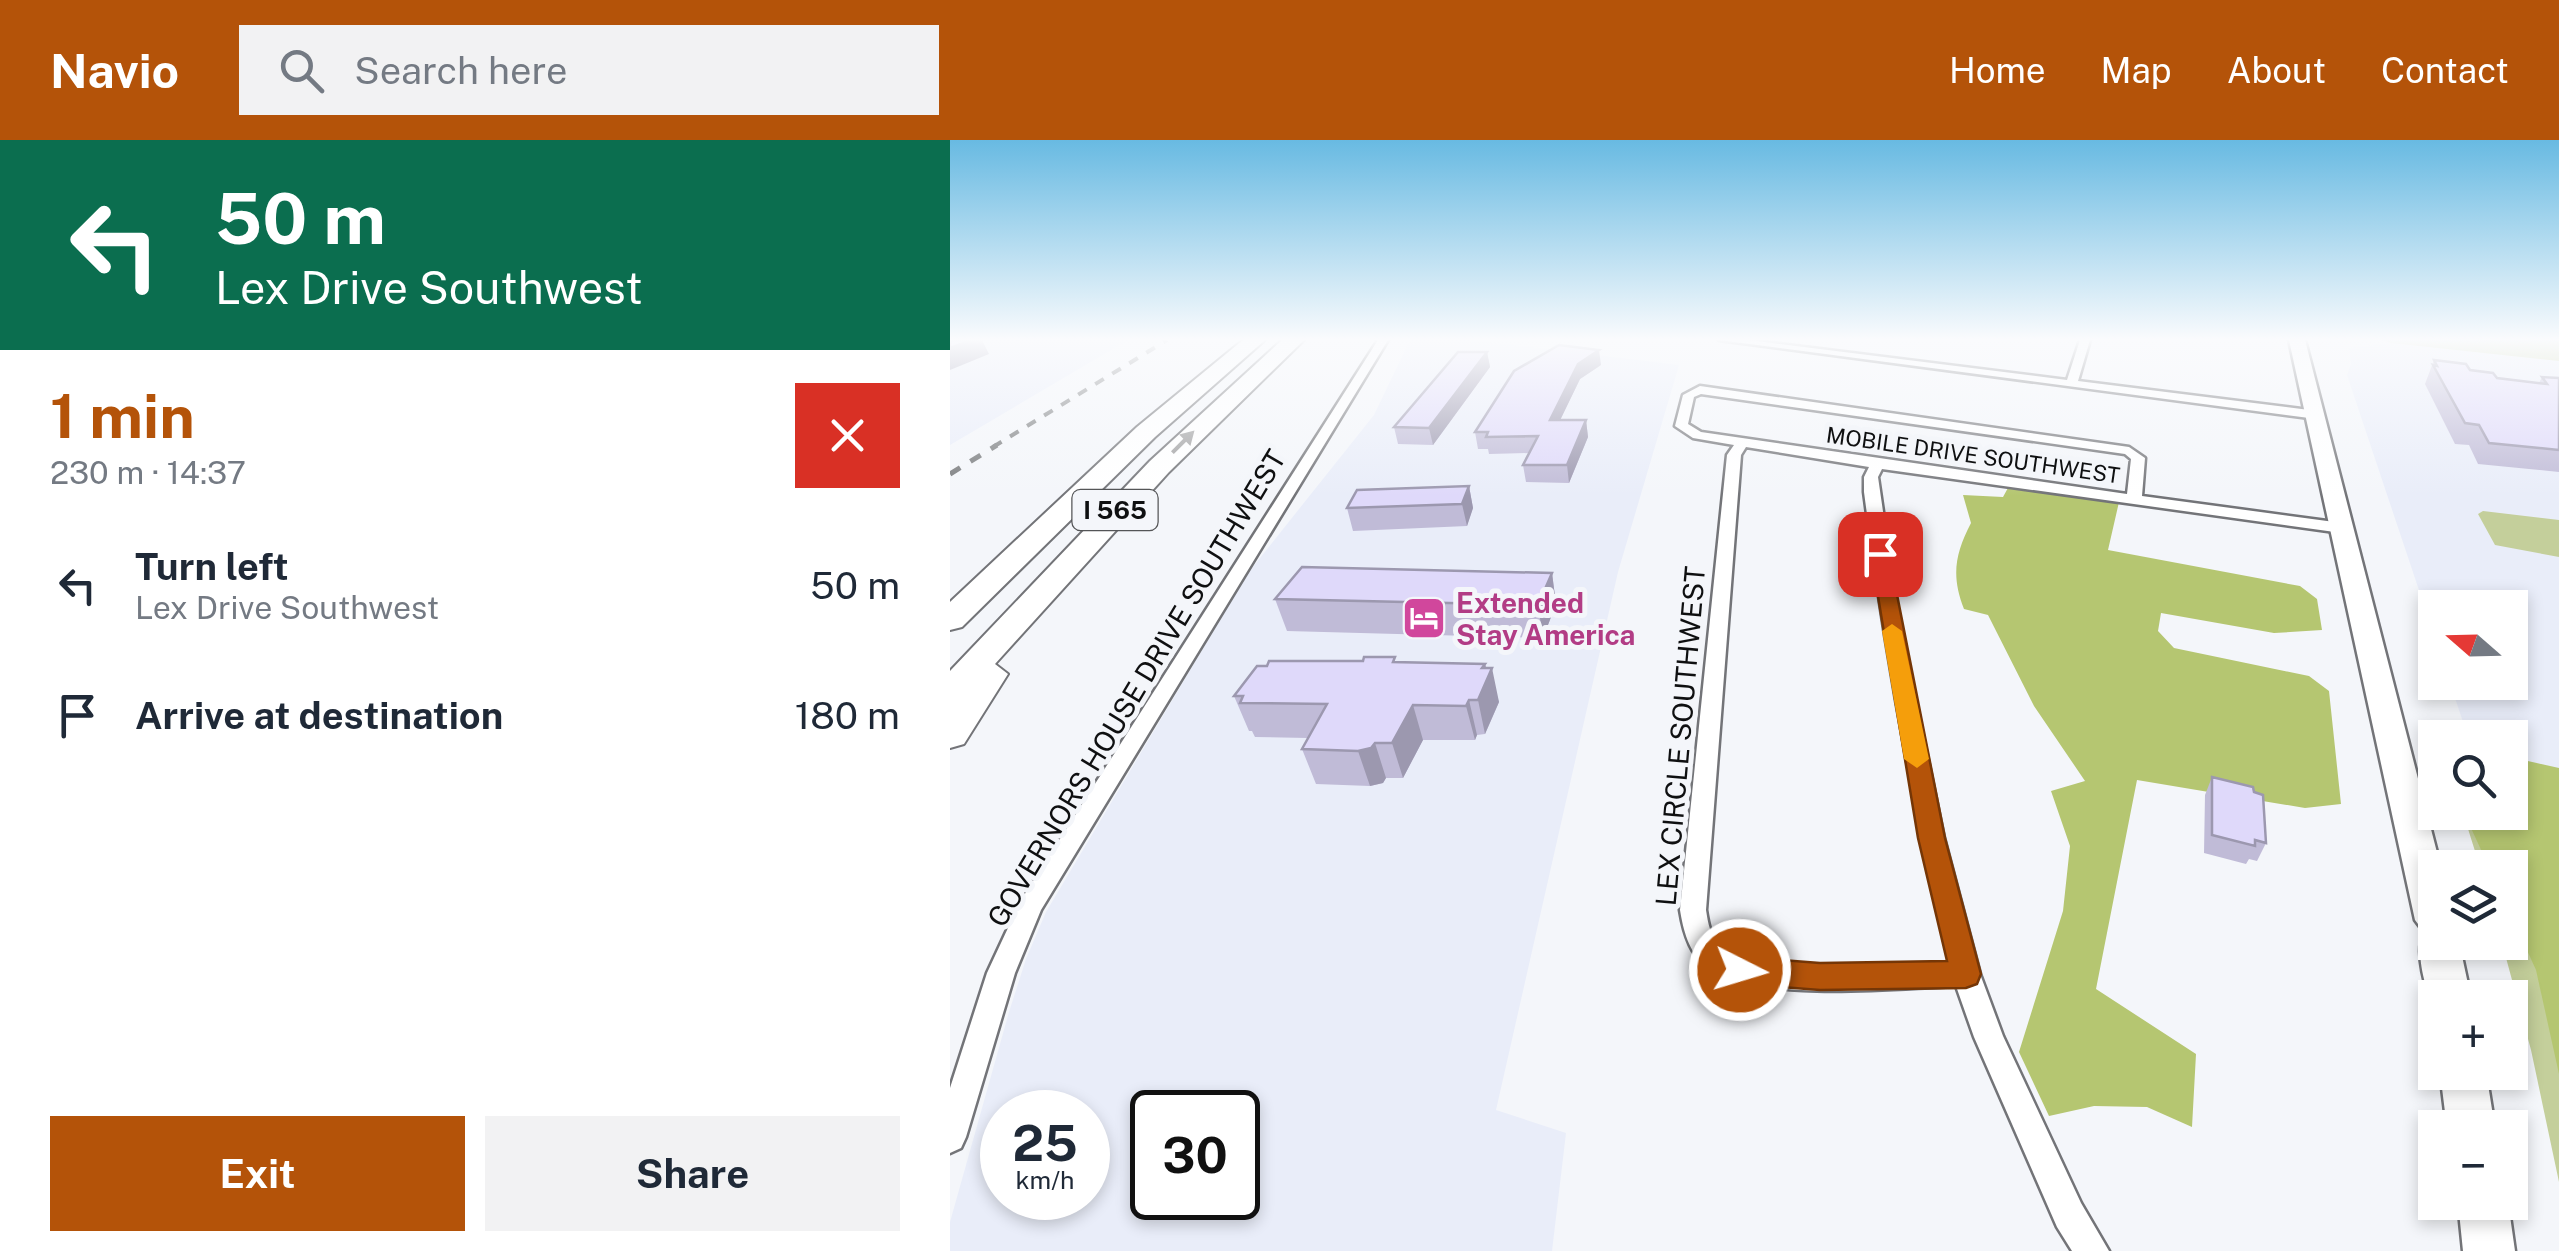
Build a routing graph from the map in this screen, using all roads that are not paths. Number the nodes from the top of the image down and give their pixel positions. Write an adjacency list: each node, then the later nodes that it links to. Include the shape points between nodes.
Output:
1 (1194, 392): 13 (highway, I 565)
2 (1237, 392): 14 (highway, I 565, one-way to 2)
3 (1351, 392): 21 (street, GOVERNORS HOUSE DRIVE SOUTHWEST, via 1030,907 1001,973)
4 (1694, 392): 9 (street, MOBILE DRIVE SOUTHWEST, via 1683,429)
5 (1716, 392): 11 (street, MOBILE DRIVE SOUTHWEST, via 2129,451 2138,458)
6 (2133, 392): 8 (street)
7 (2310, 392): 8 (main road)
8 (2316, 415): 12 (main road)
9 (1742, 443): 10 (street, MOBILE DRIVE SOUTHWEST); 20 (street, LEX CIRCLE SOUTHWEST, via 1734,456 1695,891 1701,942 1724,964 1760,974)
10 (1878, 464): 11 (street, MOBILE DRIVE SOUTHWEST); 20 (street, via 1871,492 1889,615)
11 (2134, 498): 12 (street, MOBILE DRIVE SOUTHWEST)
12 (2342, 528): 19 (main road)
13 (1031, 540): 15 (highway); 16 (highway, I 565)
14 (1046, 587): 17 (highway, I 565); 18 (highway)
15 (950, 604)
16 (950, 620)
17 (950, 693)
18 (950, 735)
19 (2418, 850)
20 (1966, 974): 23 (street, via 2068,1215)
21 (950, 1137)
22 (2485, 1220): 24 (main road)
23 (2092, 1251)
24 (2489, 1251)

